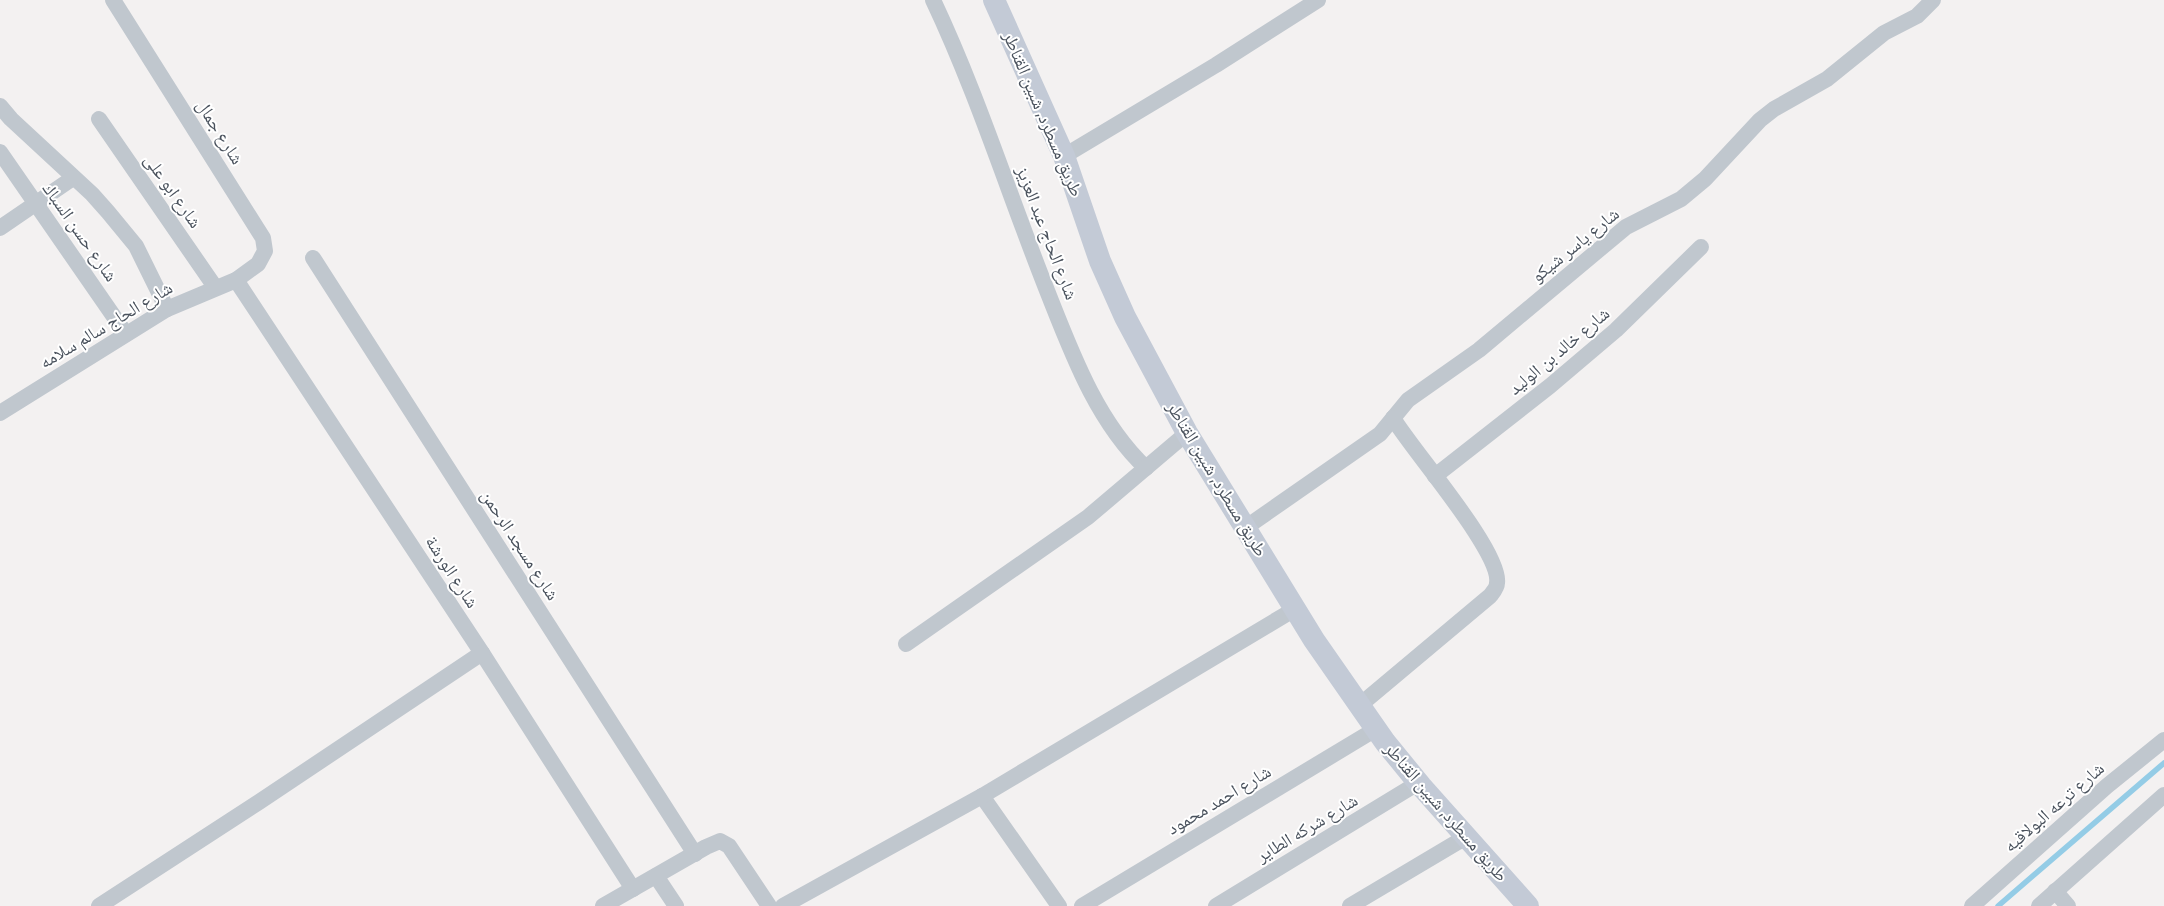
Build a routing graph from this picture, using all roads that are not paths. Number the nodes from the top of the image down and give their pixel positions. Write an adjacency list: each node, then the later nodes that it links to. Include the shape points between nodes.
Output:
1 (113, 0): 15 (street, شارع جمال, via 263,238 265,251 258,264)
2 (933, 0): 22 (street, شارع الحاج عبد العزيز, via 1068,344 1118,436 1130,452)
3 (994, 0): 9 (main road, طريق مسطرد, شبين القناطر)
4 (1318, 0): 9 (street)
5 (1933, 0): 20 (street, شارع ياسر شيكو, via 1917,16 1884,33 1828,79 1774,109 1681,199 1626,227 1479,350 1408,400)
6 (0, 106): 10 (street)
7 (98, 119): 16 (street, شارع ابو على)
8 (0, 152): 11 (street, شارع حسن السباك)
9 (1064, 156): 21 (main road, طريق مسطرد, شبين القناطر, via 1100,261)
10 (73, 178): 11 (street); 17 (street, via 92,194 136,246)
11 (36, 204): 12 (street); 18 (street, شارع حسن السباك)
12 (0, 228)
13 (1701, 247): 23 (street, شارع خالد بن الوليد, via 1609,336)
14 (313, 258): 35 (street, شارع مسجد الرحمن)
15 (236, 280): 16 (street, شارع الحاج سالم سلامه); 27 (street, شارع الورشة)
16 (215, 287): 17 (street, شارع الحاج سالم سلامه)
17 (167, 309): 18 (street, شارع الحاج سالم سلامه)
18 (126, 334): 19 (street, شارع الحاج سالم سلامه)
19 (0, 413)
20 (1393, 418): 23 (street); 24 (street, شارع ياسر شيكو, via 1380,434)
21 (1182, 437): 22 (street); 24 (main road, طريق مسطرد, شبين القناطر)
22 (1151, 464): 26 (street, via 1088,517)
23 (1435, 476): 28 (street, via 1467,518 1494,565 1498,582 1490,596)
24 (1245, 528): 25 (main road, طريق مسطرد, شبين القناطر)
25 (1296, 609): 28 (main road, طريق مسطرد, شبين القناطر); 33 (street)
26 (906, 644)
27 (482, 653): 37 (street, شارع الورشة); 39 (street)
28 (1360, 705): 29 (main road, طريق مسطرد, شبين القناطر)
29 (1376, 729): 31 (main road, طريق مسطرد, شبين القناطر); 45 (street, شارع احمد محمود)
30 (2164, 740): 49 (street, شارع ترعه البولاقيه)
31 (1418, 783): 34 (main road, طريق مسطرد, شبين القناطر); 46 (street, شارع شركه الطاير)
32 (2164, 795): 38 (street)
33 (982, 796): 43 (street); 44 (street)
34 (1466, 836): 47 (street); 48 (main road, طريق مسطرد, شبين القناطر)
35 (695, 854): 36 (street); 42 (street, via 720,841 729,846)
36 (656, 876): 37 (street); 41 (street)
37 (633, 888): 40 (street)
38 (2056, 891): 50 (street); 51 (street)
39 (99, 906)
40 (603, 906)
41 (676, 906)
42 (769, 906)
43 (782, 906)
44 (1059, 906)
45 (1082, 906)
46 (1216, 906)
47 (1350, 906)
48 (1528, 906)
49 (1972, 906)
50 (2039, 906)
51 (2068, 906)

